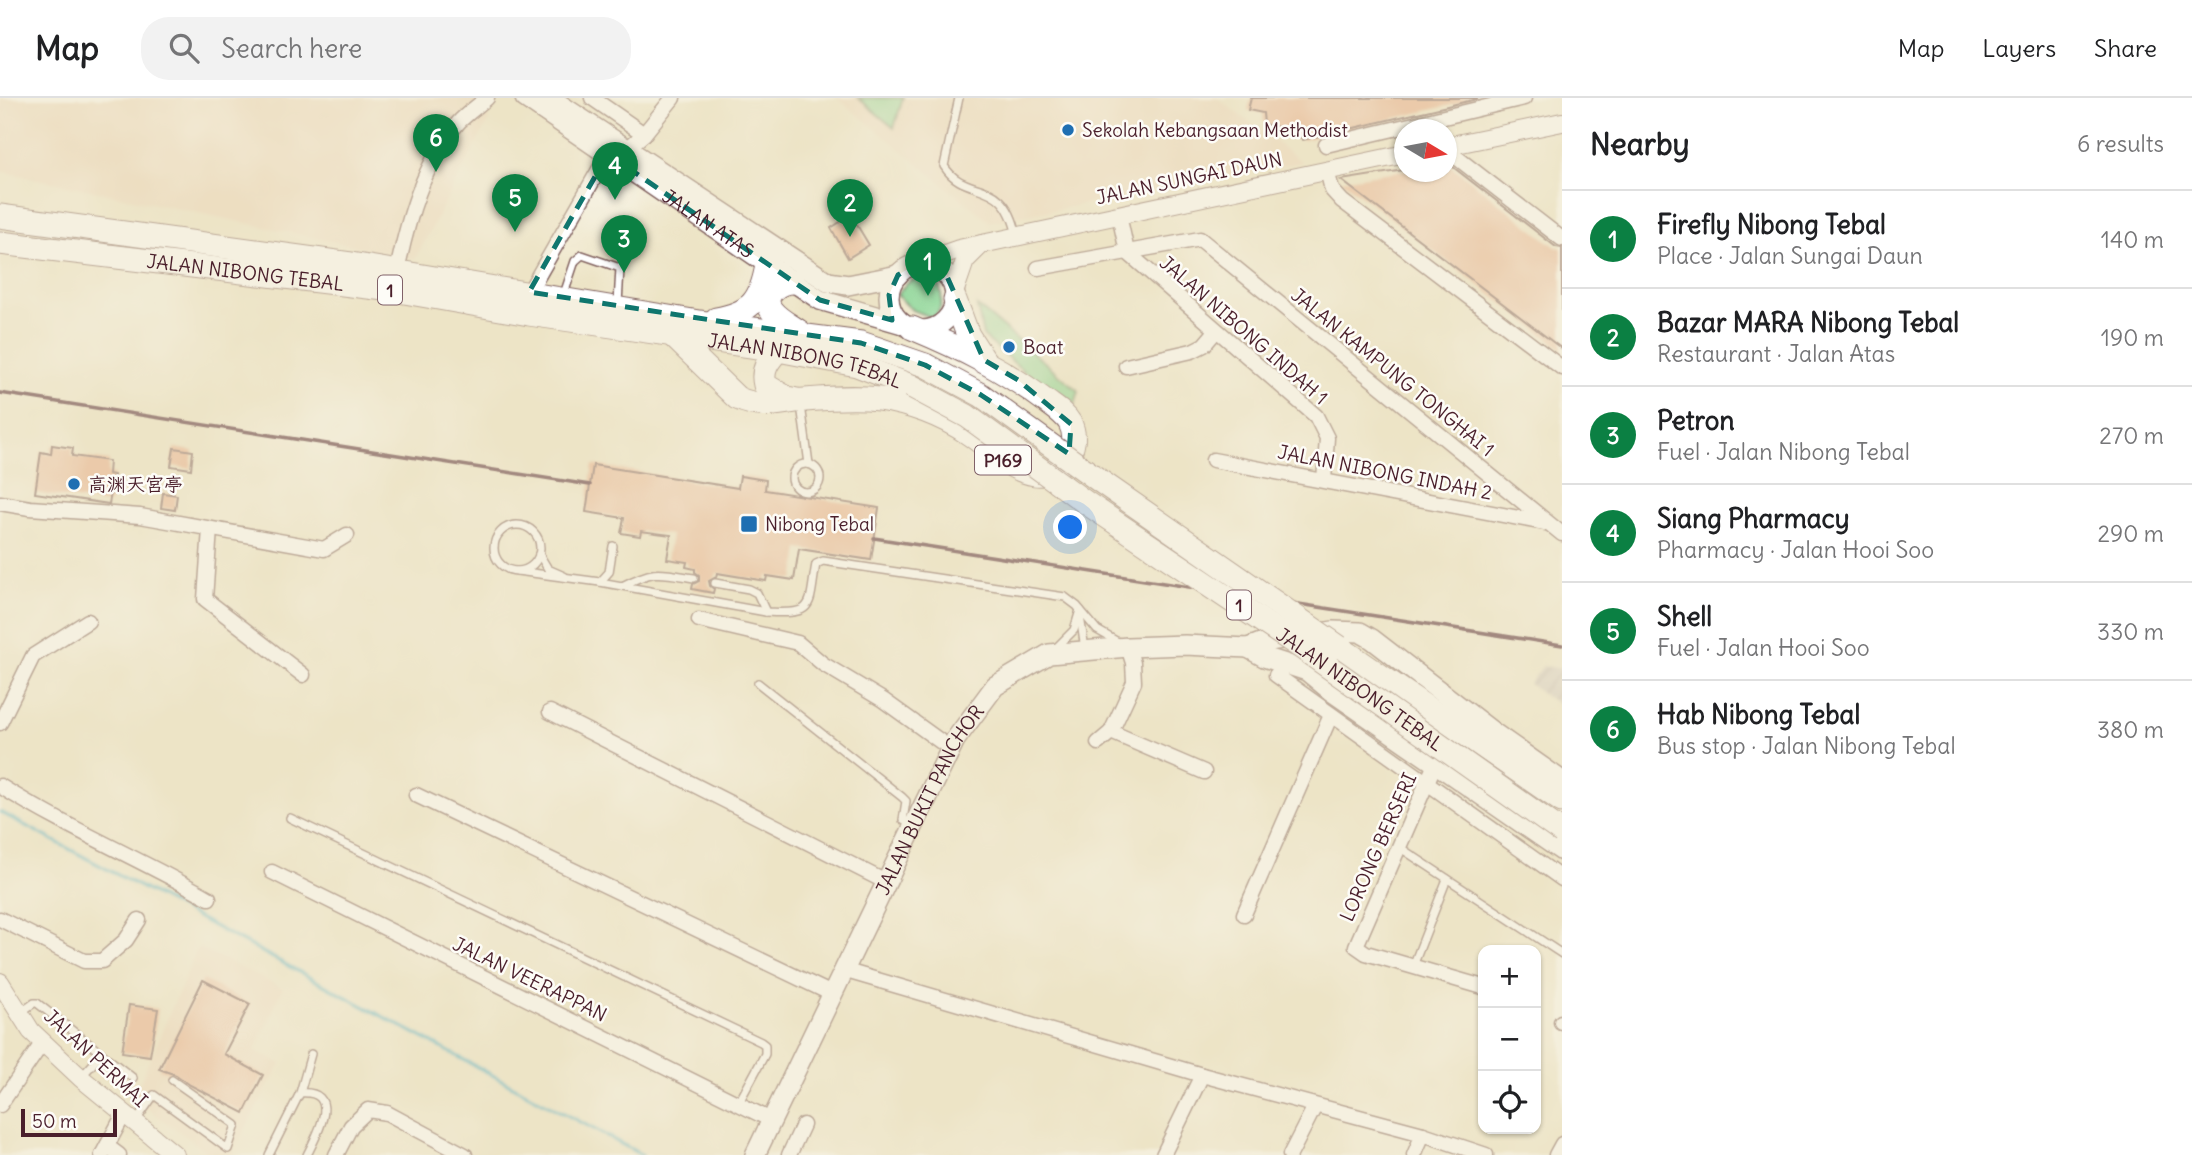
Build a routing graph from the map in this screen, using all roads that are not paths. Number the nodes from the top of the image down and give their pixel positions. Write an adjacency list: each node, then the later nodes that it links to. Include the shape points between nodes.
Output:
1 (487, 98): 26 (street, via 458,122 430,167 408,221)
2 (525, 98): 12 (main road, JALAN ATAS / P169)
3 (550, 98): 12 (main road, JALAN ATAS / P169)
4 (592, 98): 9 (street)
5 (673, 98): 9 (street)
6 (959, 98): 18 (lane, via 944,166 951,177 997,196 1014,222)
7 (1524, 98): 10 (street)
8 (1562, 122): 11 (street)
9 (644, 134): 12 (street)
10 (1326, 145)
11 (1457, 146)
12 (618, 152): 24 (main road, JALAN ATAS / P169); 27 (main road, JALAN ATAS / P169, via 828,282 848,285); 29 (street)
13 (1394, 156): 15 (street, JALAN SUNGAI DAUN)
14 (1457, 156): 19 (street)
15 (1326, 170): 16 (street, JALAN SUNGAI DAUN); 41 (street, via 1332,190 1342,201)
16 (1119, 215): 18 (street, JALAN SUNGAI DAUN); 22 (street)
17 (0, 216): 26 (highway, JALAN NIBONG TEBAL / 1)
18 (1017, 236): 21 (street, JALAN SUNGAI DAUN)
19 (1562, 239)
20 (0, 243): 36 (highway, JALAN NIBONG TEBAL / 1, via 393,290)
21 (982, 244): 23 (street, JALAN SUNGAI DAUN); 30 (street, via 965,261)
22 (1127, 252): 25 (street); 35 (street, JALAN NIBONG INDAH 1); 47 (street, JALAN KAMPUNG TONGHAI 1, via 1200,239)
23 (916, 264): 27 (main road); 30 (main road, via 944,272)
24 (767, 265): 28 (main road, JALAN ATAS / P169); 33 (highway, via 760,291 745,310)
25 (1038, 268)
26 (397, 271): 29 (highway, JALAN NIBONG TEBAL / 1)
27 (898, 275): 34 (main road, via 889,295 895,316)
28 (793, 282): 34 (main road, JALAN ATAS / P169, via 820,300); 37 (highway, via 775,286 769,304 771,311)
29 (529, 292): 31 (highway, JALAN NIBONG TEBAL / 1)
30 (955, 295): 34 (main road, via 953,309 940,325 922,330); 39 (highway, JALAN ATAS, via 968,335)
31 (563, 298): 32 (highway, JALAN NIBONG TEBAL / 1); 32 (lane, via 575,261 582,255 620,268)
32 (617, 307): 33 (highway, JALAN NIBONG TEBAL / 1)
33 (699, 322): 37 (highway, JALAN NIBONG TEBAL / 1)
34 (908, 326): 39 (highway, JALAN ATAS / P169)
35 (1216, 331): 40 (street, via 1192,351); 45 (street, JALAN NIBONG INDAH 1, via 1316,416 1327,438)
36 (669, 332): 38 (highway, JALAN NIBONG TEBAL / 1); 42 (highway, P169, via 737,398 778,405)
37 (804, 335): 84 (highway, JALAN NIBONG TEBAL / 1, bridge, via 861,343 925,365 981,395)
38 (778, 349): 42 (highway, via 762,376 765,386); 87 (highway, JALAN NIBONG TEBAL / 1, bridge, via 857,365 911,386 967,416)
39 (984, 360): 42 (highway, JALAN ATAS / P169, via 1018,380 1071,424 1073,442 1058,468 1043,475 1020,470 967,432 917,408 879,399)
40 (1126, 366)
41 (1562, 368)
42 (801, 401): 44 (lane)
43 (1213, 460): 45 (street, JALAN NIBONG INDAH 2)
44 (809, 464): 44 (lane, via 821,478 814,490 804,492 792,478 799,466)
45 (1324, 480): 47 (street, JALAN NIBONG INDAH 2)
46 (0, 503): 48 (street, via 140,516)
47 (1549, 524): 49 (street, JALAN KAMPUNG TONGHAI 1)
48 (210, 529): 50 (street, via 324,549); 69 (street, via 205,599)
49 (1562, 534)
50 (347, 535)
51 (613, 546): 56 (lane, via 608,572)
52 (540, 554): 53 (lane, via 531,567); 53 (lane, via 538,539 527,527 505,529 496,541 495,555 504,567); 55 (lane, via 548,569)
53 (517, 571): 55 (lane)
54 (694, 578): 58 (lane, via 658,572)
55 (571, 579): 56 (lane)
56 (600, 582): 58 (lane)
57 (715, 583): 60 (lane, via 757,593)
58 (622, 587): 60 (lane)
59 (1080, 610): 60 (lane, via 1065,597 823,561 816,564 812,601 804,609 793,614); 64 (lane, via 1097,630); 66 (lane); 67 (lane, via 1074,631)
60 (766, 612)
61 (699, 620): 77 (street, via 798,643)
62 (88, 621): 74 (street, via 33,656)
63 (1317, 632): 65 (main road, JALAN BUKIT PANCHOR); 68 (main road, via 1305,650); 80 (main road, JALAN BUKIT PANCHOR, via 1360,632 1373,639)
64 (1128, 647): 65 (main road, JALAN BUKIT PANCHOR); 66 (main road, JALAN BUKIT PANCHOR); 75 (street, via 1134,682)
65 (1248, 648): 68 (main road, JALAN BUKIT PANCHOR)
66 (1085, 650): 67 (main road, JALAN BUKIT PANCHOR)
67 (1049, 654): 77 (main road, JALAN BUKIT PANCHOR, via 995,685)
68 (1307, 671): 78 (main road, JALAN BUKIT PANCHOR)
69 (303, 675)
70 (1276, 675): 73 (street)
71 (758, 683): 86 (lane, via 906,800 903,820)
72 (550, 712): 93 (street)
73 (1331, 715): 81 (street); 95 (street)
74 (0, 723)
75 (1111, 732): 76 (street); 79 (street)
76 (1098, 743)
77 (951, 749): 86 (main road, JALAN BUKIT PANCHOR)
78 (1435, 764): 81 (street, LORONG BERSERI); 89 (main road, JALAN BUKIT PANCHOR)
79 (1205, 772)
80 (1562, 780)
81 (1427, 783): 88 (street, LORONG BERSERI); 92 (street)
82 (0, 786): 94 (street)
83 (416, 794): 103 (street)
84 (1562, 801)
85 (290, 818): 113 (lane, via 761,1042 765,1054)
86 (913, 826): 93 (main road, JALAN BUKIT PANCHOR)
87 (1562, 832)
88 (1399, 846): 91 (lane); 99 (street, LORONG BERSERI, via 1356,946)
89 (1562, 851)
90 (272, 872): 113 (street, JALAN VEERAPPAN)
91 (1447, 879): 98 (lane); 99 (lane)
92 (1562, 879)
93 (886, 882): 100 (main road, JALAN BUKIT PANCHOR)
94 (209, 898)
95 (1244, 914)
96 (0, 919): 97 (street, via 84,961 102,961 126,940)
97 (139, 920)
98 (1562, 954)
99 (1412, 967): 102 (street)
100 (844, 970): 103 (main road, JALAN BUKIT PANCHOR); 108 (street)
101 (0, 982): 104 (street, JALAN PERMAI)
102 (1478, 986)
103 (832, 994): 117 (main road, JALAN BUKIT PANCHOR)
104 (20, 1013): 105 (street, JALAN PERMAI); 106 (lane, via 37,1003)
105 (43, 1042): 109 (street, JALAN PERMAI); 114 (street)
106 (102, 1054): 109 (lane); 110 (lane)
107 (311, 1054): 112 (lane)
108 (1202, 1075): 115 (street); 129 (street)
109 (81, 1078): 116 (street, JALAN PERMAI)
110 (133, 1078)
111 (172, 1080): 116 (lane, via 236,1125 228,1149 154,1095)
112 (300, 1093): 124 (lane); 125 (lane, via 323,1100 325,1109)
113 (738, 1104): 117 (street, JALAN VEERAPPAN)
114 (0, 1105)
115 (1315, 1106): 119 (street); 130 (street)
116 (129, 1119): 121 (street); 123 (street, JALAN PERMAI)
117 (771, 1120): 127 (main road, JALAN BUKIT PANCHOR)
118 (803, 1125): 128 (street)
119 (1423, 1135): 131 (street); 132 (street)
120 (1562, 1144): 133 (street)
121 (110, 1152)
122 (339, 1154): 126 (street, via 351,1126 368,1110 387,1113)
123 (175, 1155)
124 (269, 1155)
125 (307, 1155)
126 (465, 1155)
127 (755, 1155)
128 (789, 1155)
129 (1163, 1155)
130 (1290, 1155)
131 (1414, 1155)
132 (1486, 1155)
133 (1556, 1155)

